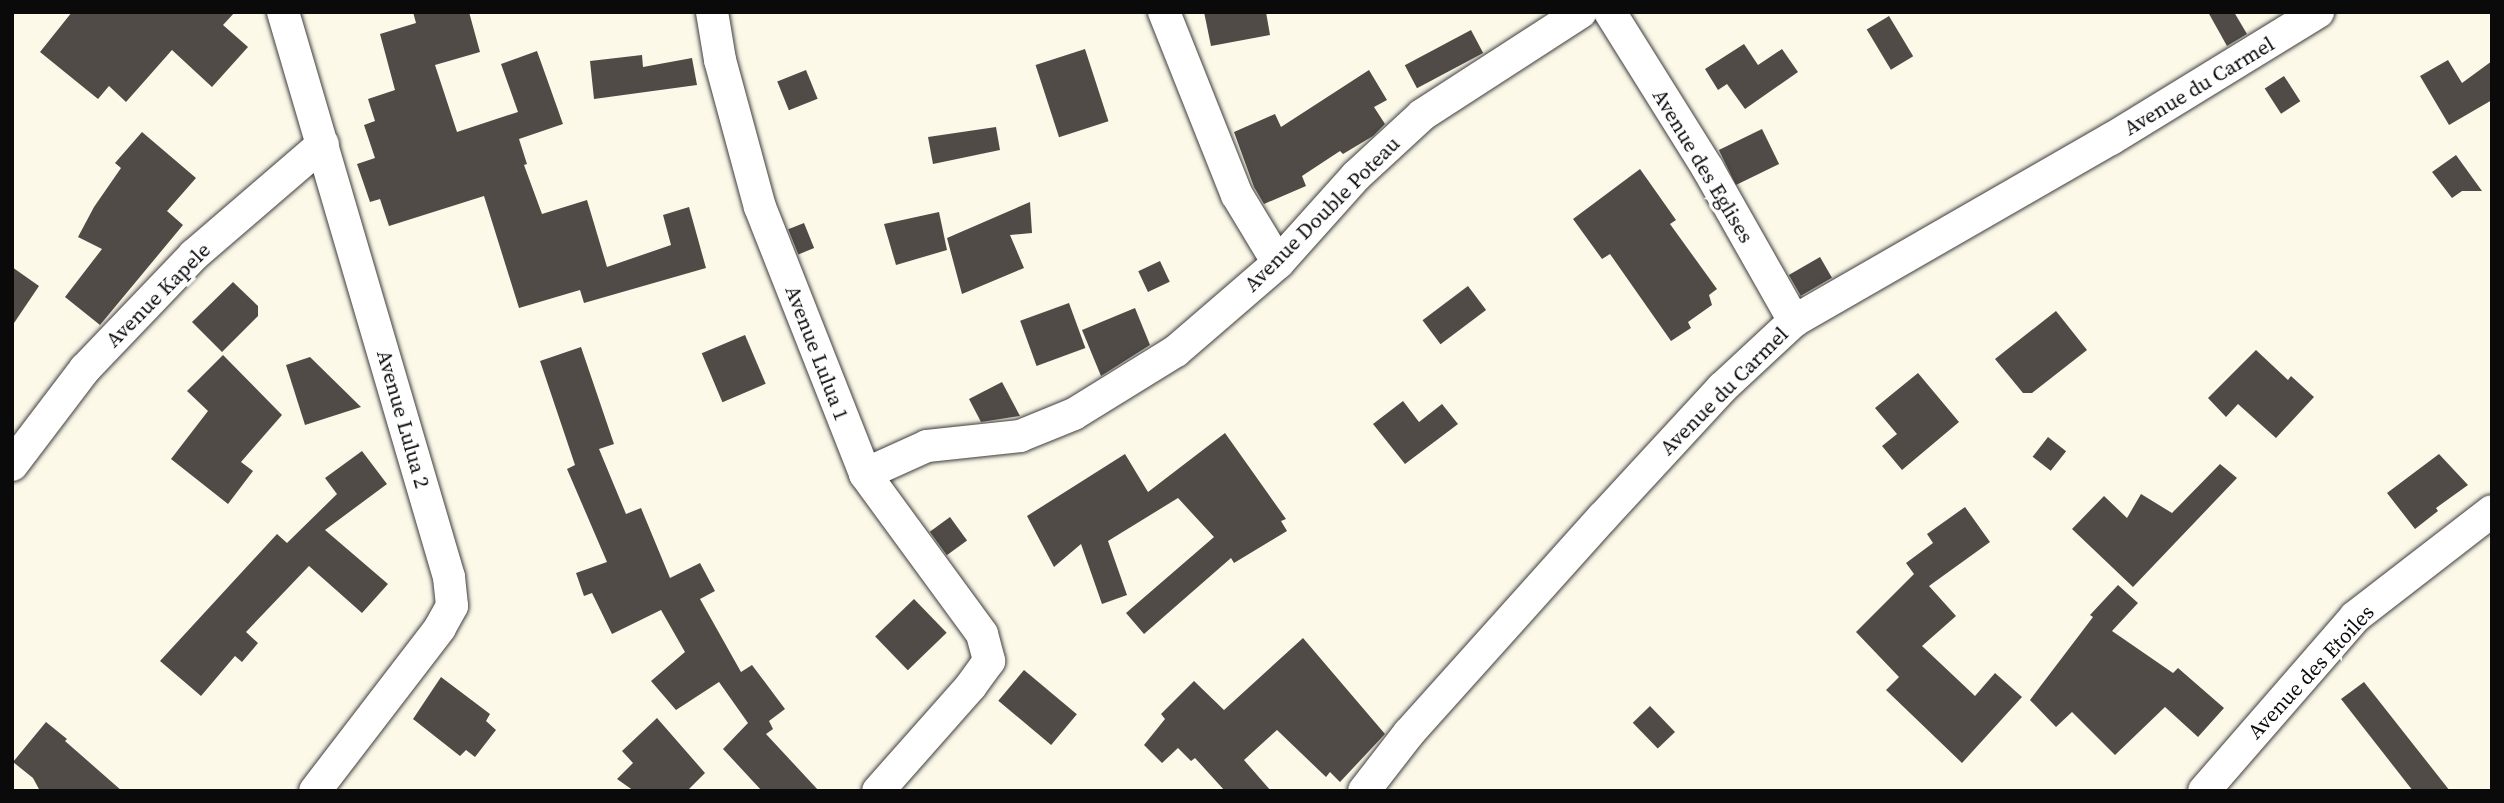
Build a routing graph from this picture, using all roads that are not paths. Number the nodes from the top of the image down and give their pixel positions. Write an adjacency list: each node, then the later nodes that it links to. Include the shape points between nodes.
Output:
1 (283, 12): 7 (street, Avenue Lulua 2)
2 (712, 12): 11 (street, Avenue Lulua 1, via 720,60 760,206)
3 (1164, 12): 8 (street, via 1237,195)
4 (1581, 12): 8 (street, Avenue Double Poteau, via 1422,116 1356,176)
5 (1610, 12): 9 (street, Avenue des Eglises)
6 (2318, 12): 9 (street, Avenue du Carmel, via 2111,139)
7 (323, 144): 10 (street, Avenue Kapele, via 194,255 85,369); 13 (street, Avenue Lulua 2, via 449,577 453,606)
8 (1278, 263): 11 (street, Avenue Double Poteau, via 1176,351 1074,414 1020,436 927,446)
9 (1794, 321): 15 (street, Avenue du Carmel, via 1722,388 1603,517 1409,733)
10 (12, 465)
11 (865, 474): 14 (street, Avenue Lulua 1, via 982,634 989,661)
12 (2492, 511): 16 (street, Avenue des Etoiles, via 2355,617)
13 (315, 791)
14 (878, 791)
15 (1364, 791)
16 (2204, 791)

